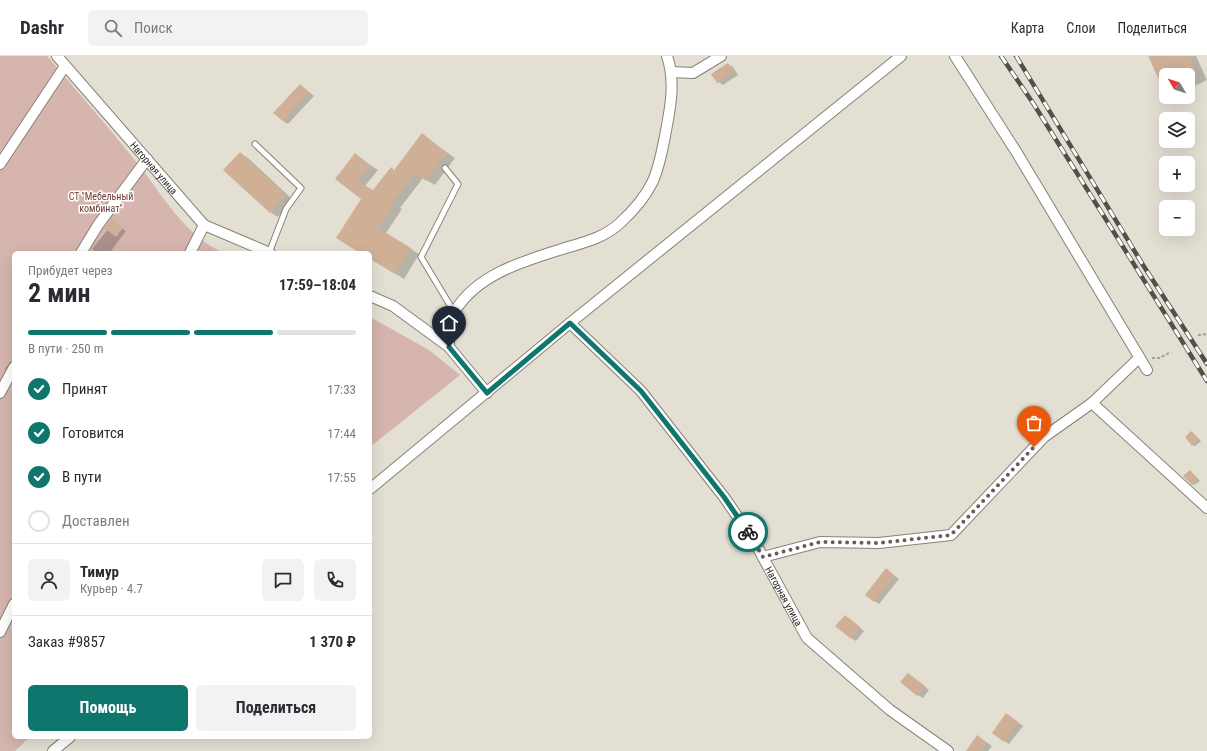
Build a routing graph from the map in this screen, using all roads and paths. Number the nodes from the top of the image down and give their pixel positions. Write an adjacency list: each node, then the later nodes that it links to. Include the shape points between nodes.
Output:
1 (57, 56): 6 (street, Нагорная улица)
2 (668, 56): 7 (street)
3 (721, 56): 7 (street, via 693,73)
4 (901, 56): 19 (street)
5 (955, 56): 24 (street, via 1017,153)
6 (65, 66): 9 (street, Нагорная улица); 10 (street)
7 (672, 72): 18 (street, via 670,112 652,183 619,224 595,239 500,271 471,292)
8 (255, 144): 16 (lane, via 301,188 286,210)
9 (147, 159): 12 (street, Нагорная улица); 13 (street, via 98,225)
10 (0, 164)
11 (445, 168): 18 (lane, via 458,184 421,257)
12 (204, 225): 14 (street); 15 (street, Нагорная улица)
13 (82, 251)
14 (191, 251)
15 (265, 251)
16 (271, 251)
17 (372, 297): 22 (street, via 393,306)
18 (454, 312): 22 (street, via 449,328)
19 (570, 323): 28 (street); 32 (street, Нагорная улица, via 641,391 724,497)
20 (1207, 334): 21 (path)
21 (1198, 335)
22 (449, 347): 28 (street)
23 (1171, 352): 24 (path, via 1159,358)
24 (1139, 358): 25 (street); 29 (street)
25 (1146, 370)
26 (12, 371): 27 (street)
27 (0, 393)
28 (487, 393): 30 (street)
29 (1092, 403): 31 (street); 32 (street, via 1044,437 951,535 879,543 820,542)
30 (372, 488)
31 (1207, 508)
32 (763, 557): 37 (street, Нагорная улица, via 807,638 890,710)
33 (12, 608): 34 (street)
34 (0, 632)
35 (68, 739): 36 (street)
36 (53, 751)
37 (948, 751)

